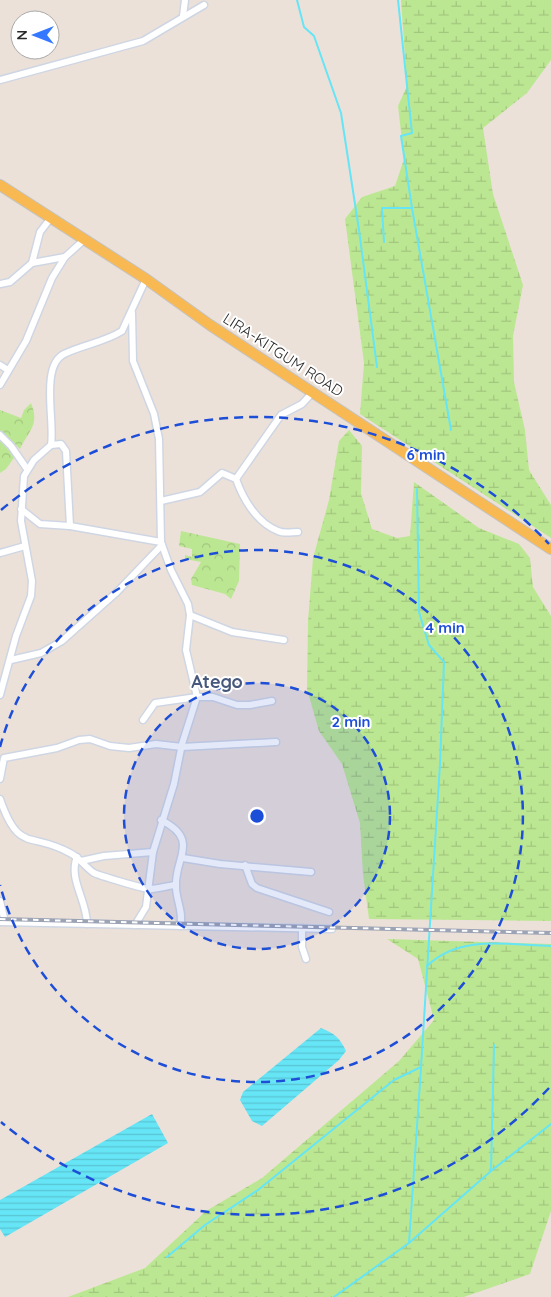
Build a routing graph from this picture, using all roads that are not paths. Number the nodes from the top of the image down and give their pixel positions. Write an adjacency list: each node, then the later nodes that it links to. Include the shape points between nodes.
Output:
1 (186, 0): 3 (street)
2 (204, 5): 3 (street)
3 (183, 16): 4 (street, via 142,41)
4 (0, 80)
5 (0, 185): 6 (main road, LIRA-KITGUM ROAD)
6 (50, 219): 7 (main road, LIRA-KITGUM ROAD); 9 (street, via 40,232)
7 (84, 239): 8 (street); 10 (main road, LIRA-KITGUM ROAD)
8 (64, 258): 9 (street); 14 (street, via 52,278 26,341)
9 (32, 263): 11 (street, via 10,282)
10 (146, 279): 12 (street); 16 (main road, LIRA-KITGUM ROAD)
11 (0, 284)
12 (132, 313): 18 (street, via 120,332 80,346 56,360 51,381); 21 (street, via 133,361 154,414 159,439)
13 (0, 365): 14 (street)
14 (8, 370): 15 (street)
15 (0, 385)
16 (312, 393): 20 (street, via 302,404 280,415); 27 (main road, LIRA-KITGUM ROAD)
17 (0, 435): 19 (street)
18 (51, 445): 19 (street); 23 (street, via 60,444 66,451)
19 (27, 469): 22 (street)
20 (236, 479): 21 (street, via 222,473 200,492); 24 (street, via 244,501 268,526 278,532)
21 (161, 501): 25 (street)
22 (21, 509): 23 (street, via 40,524); 26 (street)
23 (70, 526): 25 (street)
24 (298, 532)
25 (162, 544): 29 (street, via 185,595); 31 (street, via 62,642 41,653)
26 (25, 546): 28 (street); 31 (street, via 32,581 31,596)
27 (551, 549)
28 (0, 553)
29 (190, 615): 30 (street, via 232,632); 33 (street, via 186,650)
30 (284, 640)
31 (11, 660): 32 (street)
32 (0, 695)
33 (197, 698): 34 (street, via 213,697 237,705); 35 (street, via 156,703); 37 (street)
34 (272, 701)
35 (142, 720)
36 (276, 742): 37 (street)
37 (182, 747): 38 (street, via 156,744 129,748 90,739 79,740 57,748 4,758); 41 (street, via 174,784)
38 (0, 779)
39 (0, 799): 40 (street)
40 (3, 818): 44 (street, via 32,842 53,845)
41 (161, 820): 42 (street); 43 (street, via 180,832)
42 (153, 852): 44 (street); 48 (street)
43 (183, 858): 45 (street); 47 (street)
44 (79, 859): 48 (street, via 95,873); 52 (street, via 73,871 84,901)
45 (245, 865): 46 (street); 50 (street, via 256,888)
46 (311, 872)
47 (175, 884): 48 (street); 54 (street, via 182,919)
48 (148, 889): 53 (street, via 144,911)
49 (0, 901): 51 (street)
50 (329, 912)
51 (2, 922): 52 (street)
52 (87, 924): 53 (street)
53 (135, 925): 54 (street)
54 (180, 926): 55 (street)
55 (302, 928): 56 (street); 57 (street)
56 (332, 929)
57 (306, 959)

